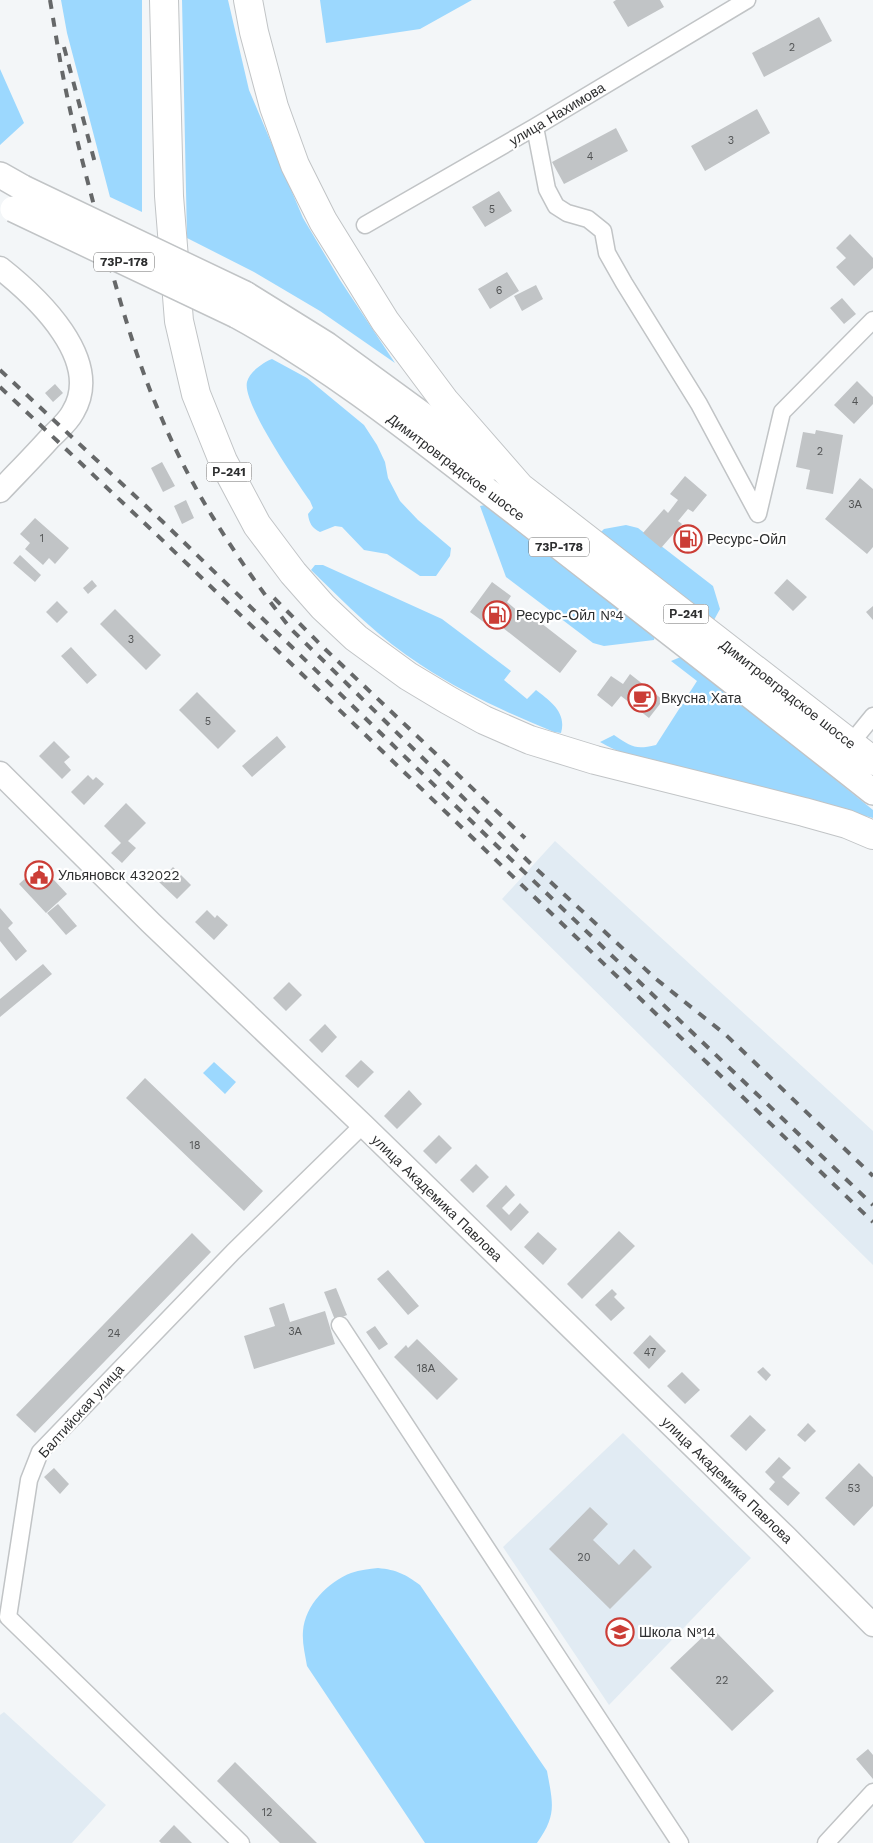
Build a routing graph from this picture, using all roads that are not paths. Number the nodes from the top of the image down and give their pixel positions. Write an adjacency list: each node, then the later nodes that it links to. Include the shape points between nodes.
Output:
1 (164, 0): 18 (highway, Р-241, via 169,196 179,321 196,394 223,461 257,525 293,573 356,638 408,676 493,724 530,740 595,760 804,812)
2 (248, 0): 11 (highway, Р-241, via 274,107 295,165 323,221 385,321 444,400)
3 (747, 0): 4 (street, улица Нахимова)
4 (535, 127): 7 (street, улица Нахимова); 10 (street, via 547,189 556,206 588,219 603,231 607,253 699,404 758,514 782,412)
5 (0, 174): 6 (main road, Димитровградское шоссе / 73Р-178)
6 (12, 199): 9 (main road, Димитровградское шоссе / 73Р-178, bridge)
7 (365, 225)
8 (0, 268): 12 (street, via 38,303 64,334 82,374 78,402 70,418)
9 (241, 305): 11 (main road, Димитровградское шоссе / 73Р-178, via 327,345); 17 (main road, Димитровградское шоссе / 73Р-178, via 262,329 379,409 692,648)
10 (873, 320)
11 (520, 487): 14 (highway, Димитровградское шоссе / Р-241)
12 (0, 491)
13 (873, 716): 14 (street)
14 (851, 743): 15 (highway, Димитровградское шоссе / Р-241)
15 (873, 761)
16 (0, 773): 19 (street, улица Академика Павлова, via 151,923)
17 (873, 792)
18 (873, 835)
19 (363, 1125): 21 (street, улица Академика Павлова); 23 (street, Балтийская улица, via 233,1252 40,1452 29,1480 8,1617)
20 (340, 1325): 24 (street)
21 (873, 1624)
22 (873, 1792): 25 (street)
23 (241, 1843)
24 (680, 1843)
25 (826, 1843)

